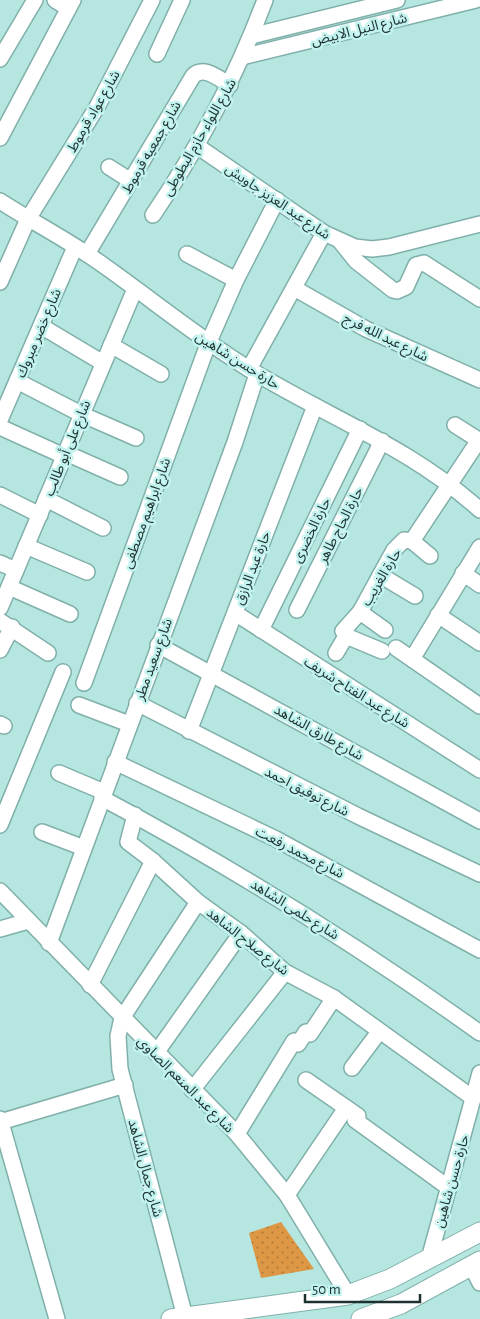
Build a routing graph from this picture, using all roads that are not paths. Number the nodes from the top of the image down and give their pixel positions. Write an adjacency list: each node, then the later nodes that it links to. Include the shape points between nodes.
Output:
1 (34, 0): 14 (street)
2 (55, 0): 8 (street)
3 (152, 0): 23 (street, شارع عواد قرموط, via 97,106)
4 (182, 0): 12 (street)
5 (265, 0): 11 (street, شارع اللواء حازم البطوطى)
6 (397, 0): 9 (street, شارع النيل الابيض)
7 (476, 0): 10 (street, شارع النيل الابيض)
8 (71, 4): 16 (street)
9 (365, 4): 10 (street); 11 (street, شارع النيل الابيض)
10 (372, 26): 13 (street, شارع النيل الابيض)
11 (251, 36): 13 (street, شارع اللواء حازم البطوطى)
12 (158, 54)
13 (242, 57): 15 (street, شارع اللواء حازم البطوطى)
14 (0, 59)
15 (230, 85): 17 (street, شارع اللواء حازم البطوطى); 19 (street, شارع جمعيه قرموط, via 206,72 192,76)
16 (0, 138)
17 (197, 146): 20 (street, شارع عبد العزيز جاويش); 22 (street, شارع اللواء حازم البطوطى)
18 (109, 167): 19 (street)
19 (131, 181): 27 (street, شارع جمعيه قرموط)
20 (276, 200): 25 (street, شارع عبد العزيز جاويش); 29 (street, شارع ابراهيم مصطفى)
21 (0, 201): 23 (street, حارة حسن شاهين)
22 (153, 215)
23 (28, 218): 27 (street, حارة حسن شاهين); 30 (street, شارع عواد قرموط)
24 (480, 224): 26 (street, شارع عبد العزيز جاويش, via 390,248 372,249)
25 (324, 234): 26 (street, شارع عبد العزيز جاويش); 31 (street, شارع سعيد مطر)
26 (340, 242): 33 (street, via 356,261 393,290 406,287 416,265 424,263)
27 (81, 250): 32 (street, حارة حسن شاهين); 34 (street, شارع خضر مبروك)
28 (187, 254): 29 (street)
29 (236, 280): 35 (street, شارع ابراهيم مصطفى)
30 (0, 282)
31 (294, 288): 38 (street, شارع سعيد مطر); 41 (street, شارع عبد الله فرج, via 389,340)
32 (135, 289): 35 (street, حارة حسن شاهين); 36 (street, شارع على أبو طالب)
33 (480, 299)
34 (41, 326): 37 (street); 40 (street, شارع خضر مبروك)
35 (208, 344): 38 (street, حارة حسن شاهين); 89 (street, شارع ابراهيم مصطفى)
36 (111, 345): 37 (street, شارع على أبو طالب); 39 (street)
37 (103, 363): 43 (street, شارع على أبو طالب)
38 (253, 372): 42 (street, حارة حسن شاهين); 82 (street, شارع سعيد مطر, via 234,442)
39 (161, 374)
40 (17, 380): 43 (street); 44 (street, شارع خضر مبروك)
41 (480, 380)
42 (315, 406): 47 (street, حارة حسن شاهين); 74 (street, حارة عبد الرازق)
43 (81, 414): 48 (street); 51 (street, شارع على أبو طالب)
44 (0, 420)
45 (455, 425): 50 (street)
46 (0, 427): 51 (street)
47 (360, 429): 49 (street, حارة حسن شاهين); 78 (street, حارة الخضرى)
48 (136, 438)
49 (382, 441): 53 (street, حارة حسن شاهين); 72 (street, حارة الحاج طاهر)
50 (479, 441): 53 (street, حارة الغريب)
51 (65, 454): 52 (street); 55 (street, شارع على أبو طالب)
52 (120, 477)
53 (451, 484): 56 (street, حارة حسن شاهين); 59 (street, حارة الغريب)
54 (0, 495): 57 (street)
55 (46, 499): 57 (street, شارع على أبو طالب); 58 (street)
56 (480, 510)
57 (40, 515): 60 (street, شارع على أبو طالب)
58 (103, 528)
59 (412, 541): 62 (street); 67 (street, حارة الغريب, via 404,540 394,550)
60 (26, 546): 64 (street, شارع على أبو طالب); 65 (street)
61 (480, 547): 66 (street)
62 (430, 556)
63 (0, 563): 64 (street)
64 (16, 570): 69 (street, شارع على أبو طالب)
65 (87, 572)
66 (463, 573): 68 (street); 76 (street)
67 (380, 575): 70 (street); 73 (street, حارة الغريب)
68 (480, 585)
69 (9, 587): 71 (street, شارع على أبو طالب); 75 (street)
70 (415, 596)
71 (0, 608)
72 (297, 610)
73 (360, 612): 79 (street); 80 (street, حارة الغريب, via 343,631)
74 (235, 613): 78 (street, شارع عبد الفتاح شريف); 88 (street, حارة عبد الرازق)
75 (70, 614)
76 (438, 614): 81 (street); 86 (street)
77 (6, 624): 83 (street); 85 (street)
78 (261, 630): 96 (street, شارع عبد الفتاح شريف)
79 (385, 630)
80 (346, 636): 84 (street, حارة الغريب); 86 (street)
81 (480, 643)
82 (158, 645): 88 (street, شارع طارق الشاهد); 90 (street, شارع سعيد مطر)
83 (0, 650)
84 (336, 652)
85 (48, 653)
86 (412, 659): 92 (street)
87 (63, 672): 101 (street)
88 (212, 673): 94 (street, حارة عبد الرازق); 100 (street, شارع طارق الشاهد)
89 (84, 683)
90 (137, 703): 93 (street, شارع سعيد مطر); 94 (street, شارع توفيق احمد)
91 (80, 705): 93 (street)
92 (480, 706)
93 (129, 724): 95 (street, شارع سعيد مطر)
94 (189, 731): 105 (street, شارع توفيق احمد)
95 (115, 762): 98 (street, شارع سعيد مطر); 112 (street, شارع محمد رفعت, via 276,839)
96 (480, 770)
97 (59, 773): 98 (street, شارع حلمى الشاهد)
98 (103, 795): 99 (street, شارع حلمى الشاهد); 103 (street, شارع سعيد مطر)
99 (135, 815): 104 (street, شارع صلاح الشاهد, via 128,842); 118 (street, شارع حلمى الشاهد, via 316,922)
100 (480, 821)
101 (0, 825)
102 (42, 832): 103 (street)
103 (84, 848): 111 (street, شارع سعيد مطر)
104 (153, 861): 107 (street, شارع صلاح الشاهد); 114 (street)
105 (480, 874)
106 (0, 892): 108 (street, شارع عبد المنعم الصاوي)
107 (198, 902): 110 (street, شارع صلاح الشاهد); 116 (street)
108 (28, 921): 109 (street); 111 (street, شارع عبد المنعم الصاوي)
109 (0, 930)
110 (241, 933): 113 (street, شارع صلاح الشاهد); 119 (street)
111 (49, 943): 114 (street, شارع عبد المنعم الصاوي)
112 (480, 950)
113 (285, 972): 115 (street, شارع صلاح الشاهد); 124 (street)
114 (90, 985): 116 (street, شارع عبد المنعم الصاوي)
115 (334, 998): 117 (street, شارع صلاح الشاهد); 128 (street, via 310,1034 306,1032 298,1044 294,1041)
116 (122, 1018): 119 (street, شارع عبد المنعم الصاوي); 123 (street, شارع جمال الشاهد, via 118,1052)
117 (379, 1032): 120 (street); 125 (street, شارع صلاح الشاهد)
118 (480, 1033)
119 (156, 1053): 124 (street, شارع عبد المنعم الصاوي)
120 (352, 1068)
121 (480, 1073): 125 (street, حارة حسن شاهين)
122 (306, 1080): 126 (street)
123 (125, 1085): 127 (street); 137 (street, شارع جمال الشاهد)
124 (192, 1090): 128 (street, شارع عبد المنعم الصاوي)
125 (472, 1104): 129 (street, حارة حسن شاهين)
126 (346, 1108): 129 (street, via 358,1116 355,1120); 130 (street)
127 (0, 1121): 138 (street)
128 (237, 1134): 130 (street, شارع عبد المنعم الصاوي)
129 (449, 1188): 132 (street, حارة حسن شاهين)
130 (287, 1195): 135 (street, شارع عبد المنعم الصاوي)
131 (480, 1232): 132 (main road)
132 (428, 1259): 135 (main road, via 377,1286)
133 (476, 1263): 134 (street); 139 (main road, via 401,1304)
134 (480, 1282)
135 (348, 1295): 136 (main road)
136 (216, 1316): 137 (main road)
137 (178, 1318)
138 (57, 1319)
139 (361, 1319)

